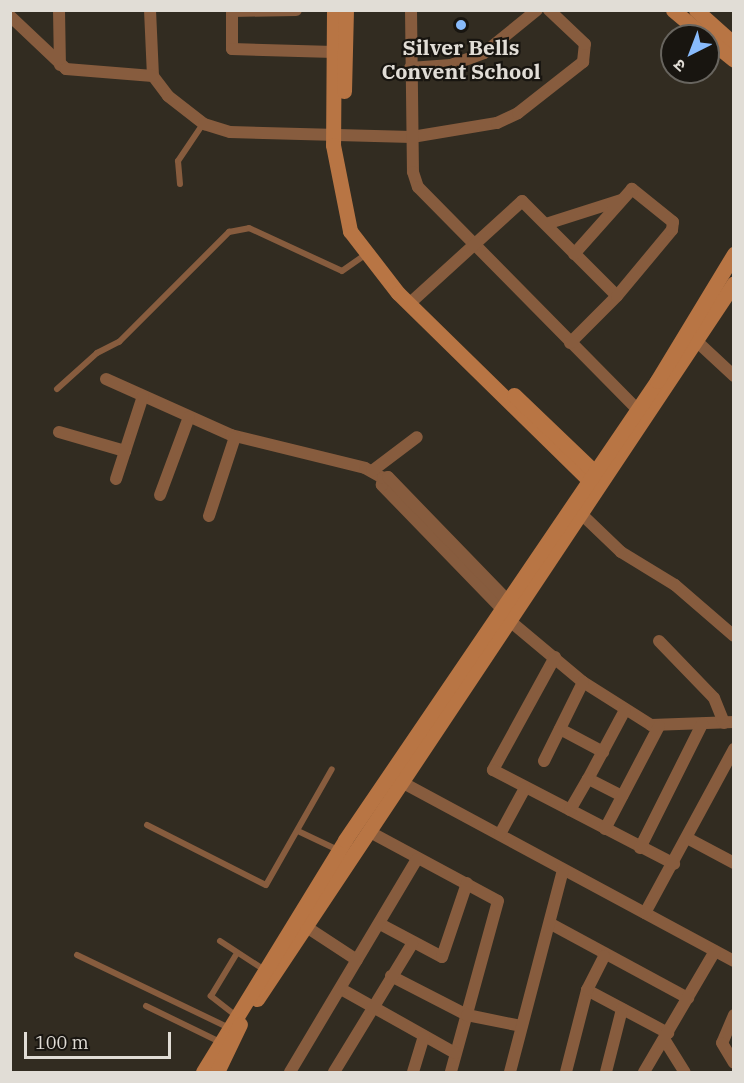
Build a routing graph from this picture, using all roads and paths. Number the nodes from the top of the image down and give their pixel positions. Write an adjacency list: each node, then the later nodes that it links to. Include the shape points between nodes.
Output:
1 (59, 10): 18 (street)
2 (150, 10): 20 (street)
3 (296, 10): 11 (street)
4 (334, 10): 16 (street)
5 (346, 10): 22 (street)
6 (411, 10): 19 (street)
7 (537, 10): 19 (street, via 484,53 451,65)
8 (549, 10): 23 (street, via 585,44 583,62 518,114 496,123)
9 (673, 10): 13 (street)
10 (696, 10): 14 (street)
11 (232, 11): 16 (street, via 231,49)
12 (10, 16): 18 (street)
13 (690, 24)
14 (734, 44)
15 (720, 49): 17 (street)
16 (334, 52): 22 (street)
17 (734, 60)
18 (60, 65): 20 (street, via 74,71)
19 (410, 68): 23 (street)
20 (153, 76): 21 (street, via 168,96)
21 (204, 124): 22 (street, via 230,132); 24 (lane, via 178,161)
22 (338, 133): 23 (street); 30 (street, via 346,222); 33 (street, via 346,185 360,233)
23 (412, 136): 27 (street, via 418,187)
24 (180, 184)
25 (622, 200): 26 (street); 28 (street); 32 (street, via 637,189 674,225)
26 (546, 224): 27 (street, via 520,201); 28 (street)
27 (473, 242): 33 (street); 35 (street)
28 (574, 254): 32 (street)
29 (734, 254): 34 (street)
30 (365, 255): 33 (street); 38 (lane, via 342,271 249,228 229,232 119,342 97,353)
31 (734, 283): 34 (street)
32 (617, 296): 35 (street)
33 (412, 302): 48 (street)
34 (693, 337): 36 (street); 40 (street)
35 (570, 343): 40 (street)
36 (734, 376)
37 (106, 379): 39 (street)
38 (57, 389)
39 (143, 396): 41 (street); 45 (street)
40 (642, 415): 48 (street)
41 (189, 417): 43 (street); 49 (street)
42 (59, 432): 45 (street)
43 (235, 437): 46 (street); 51 (street)
44 (417, 437): 46 (street)
45 (125, 452): 47 (street)
46 (372, 471): 52 (street, via 383,478 382,485)
47 (116, 478)
48 (597, 481): 50 (street)
49 (160, 495)
50 (577, 509): 52 (street); 53 (street, via 626,556 675,585)
51 (209, 516)
52 (504, 610): 55 (street); 66 (street)
53 (734, 636)
54 (659, 641): 58 (street, via 714,698)
55 (555, 657): 56 (street); 68 (street, via 493,770)
56 (584, 682): 57 (street); 61 (street)
57 (626, 710): 60 (street); 63 (street)
58 (729, 723): 59 (street)
59 (702, 724): 60 (street); 77 (street)
60 (659, 726): 69 (street)
61 (560, 729): 63 (street); 64 (street)
62 (734, 749): 76 (street)
63 (603, 752): 67 (street)
64 (544, 761)
65 (332, 770): 73 (lane)
66 (394, 778): 74 (street); 75 (street); 78 (street)
67 (588, 779): 69 (street); 70 (street)
68 (525, 788): 70 (street); 75 (street)
69 (622, 796): 72 (street)
70 (570, 810): 72 (street)
71 (147, 825): 73 (lane, via 266,885)
72 (605, 829): 77 (street)
73 (300, 832): 78 (lane)
74 (370, 832): 79 (street); 87 (street)
75 (500, 834): 82 (street)
76 (687, 838): 80 (street); 81 (street)
77 (640, 848): 81 (street)
78 (338, 850): 96 (street)
79 (417, 859): 83 (street); 85 (street)
80 (734, 863)
81 (674, 864): 84 (street)
82 (563, 870): 84 (street); 86 (street)
83 (467, 884): 89 (street, via 442,957); 104 (street, via 498,901)
84 (645, 913): 90 (street)
85 (380, 924): 89 (street); 94 (street)
86 (551, 924): 93 (street); 107 (street)
87 (305, 926): 94 (street); 114 (street, via 232,1037)
88 (220, 941): 91 (lane)
89 (412, 944): 97 (street)
90 (715, 951): 95 (street); 100 (street)
91 (237, 953): 96 (lane); 106 (lane, via 211,996)
92 (77, 955): 106 (lane)
93 (604, 956): 99 (street); 100 (street)
94 (357, 960): 98 (street)
95 (734, 961)
96 (263, 969): 106 (street)
97 (391, 976): 102 (street); 104 (street)
98 (341, 989): 102 (street); 115 (street)
99 (587, 990): 103 (street); 120 (street)
100 (688, 998): 109 (street)
101 (146, 1006): 110 (lane)
102 (371, 1007): 108 (street); 116 (street)
103 (622, 1009): 109 (street); 121 (street)
104 (468, 1015): 107 (street); 111 (street)
105 (734, 1015): 112 (street, via 722,1043)
106 (231, 1021): 110 (street)
107 (521, 1026): 119 (street)
108 (424, 1036): 111 (street); 117 (street)
109 (666, 1036): 122 (street); 123 (street)
110 (218, 1041): 113 (street)
111 (455, 1053): 118 (street)
112 (734, 1063)
113 (203, 1072)
114 (217, 1072)
115 (290, 1072)
116 (334, 1072)
117 (413, 1072)
118 (450, 1072)
119 (510, 1072)
120 (566, 1072)
121 (606, 1072)
122 (644, 1072)
123 (686, 1072)

